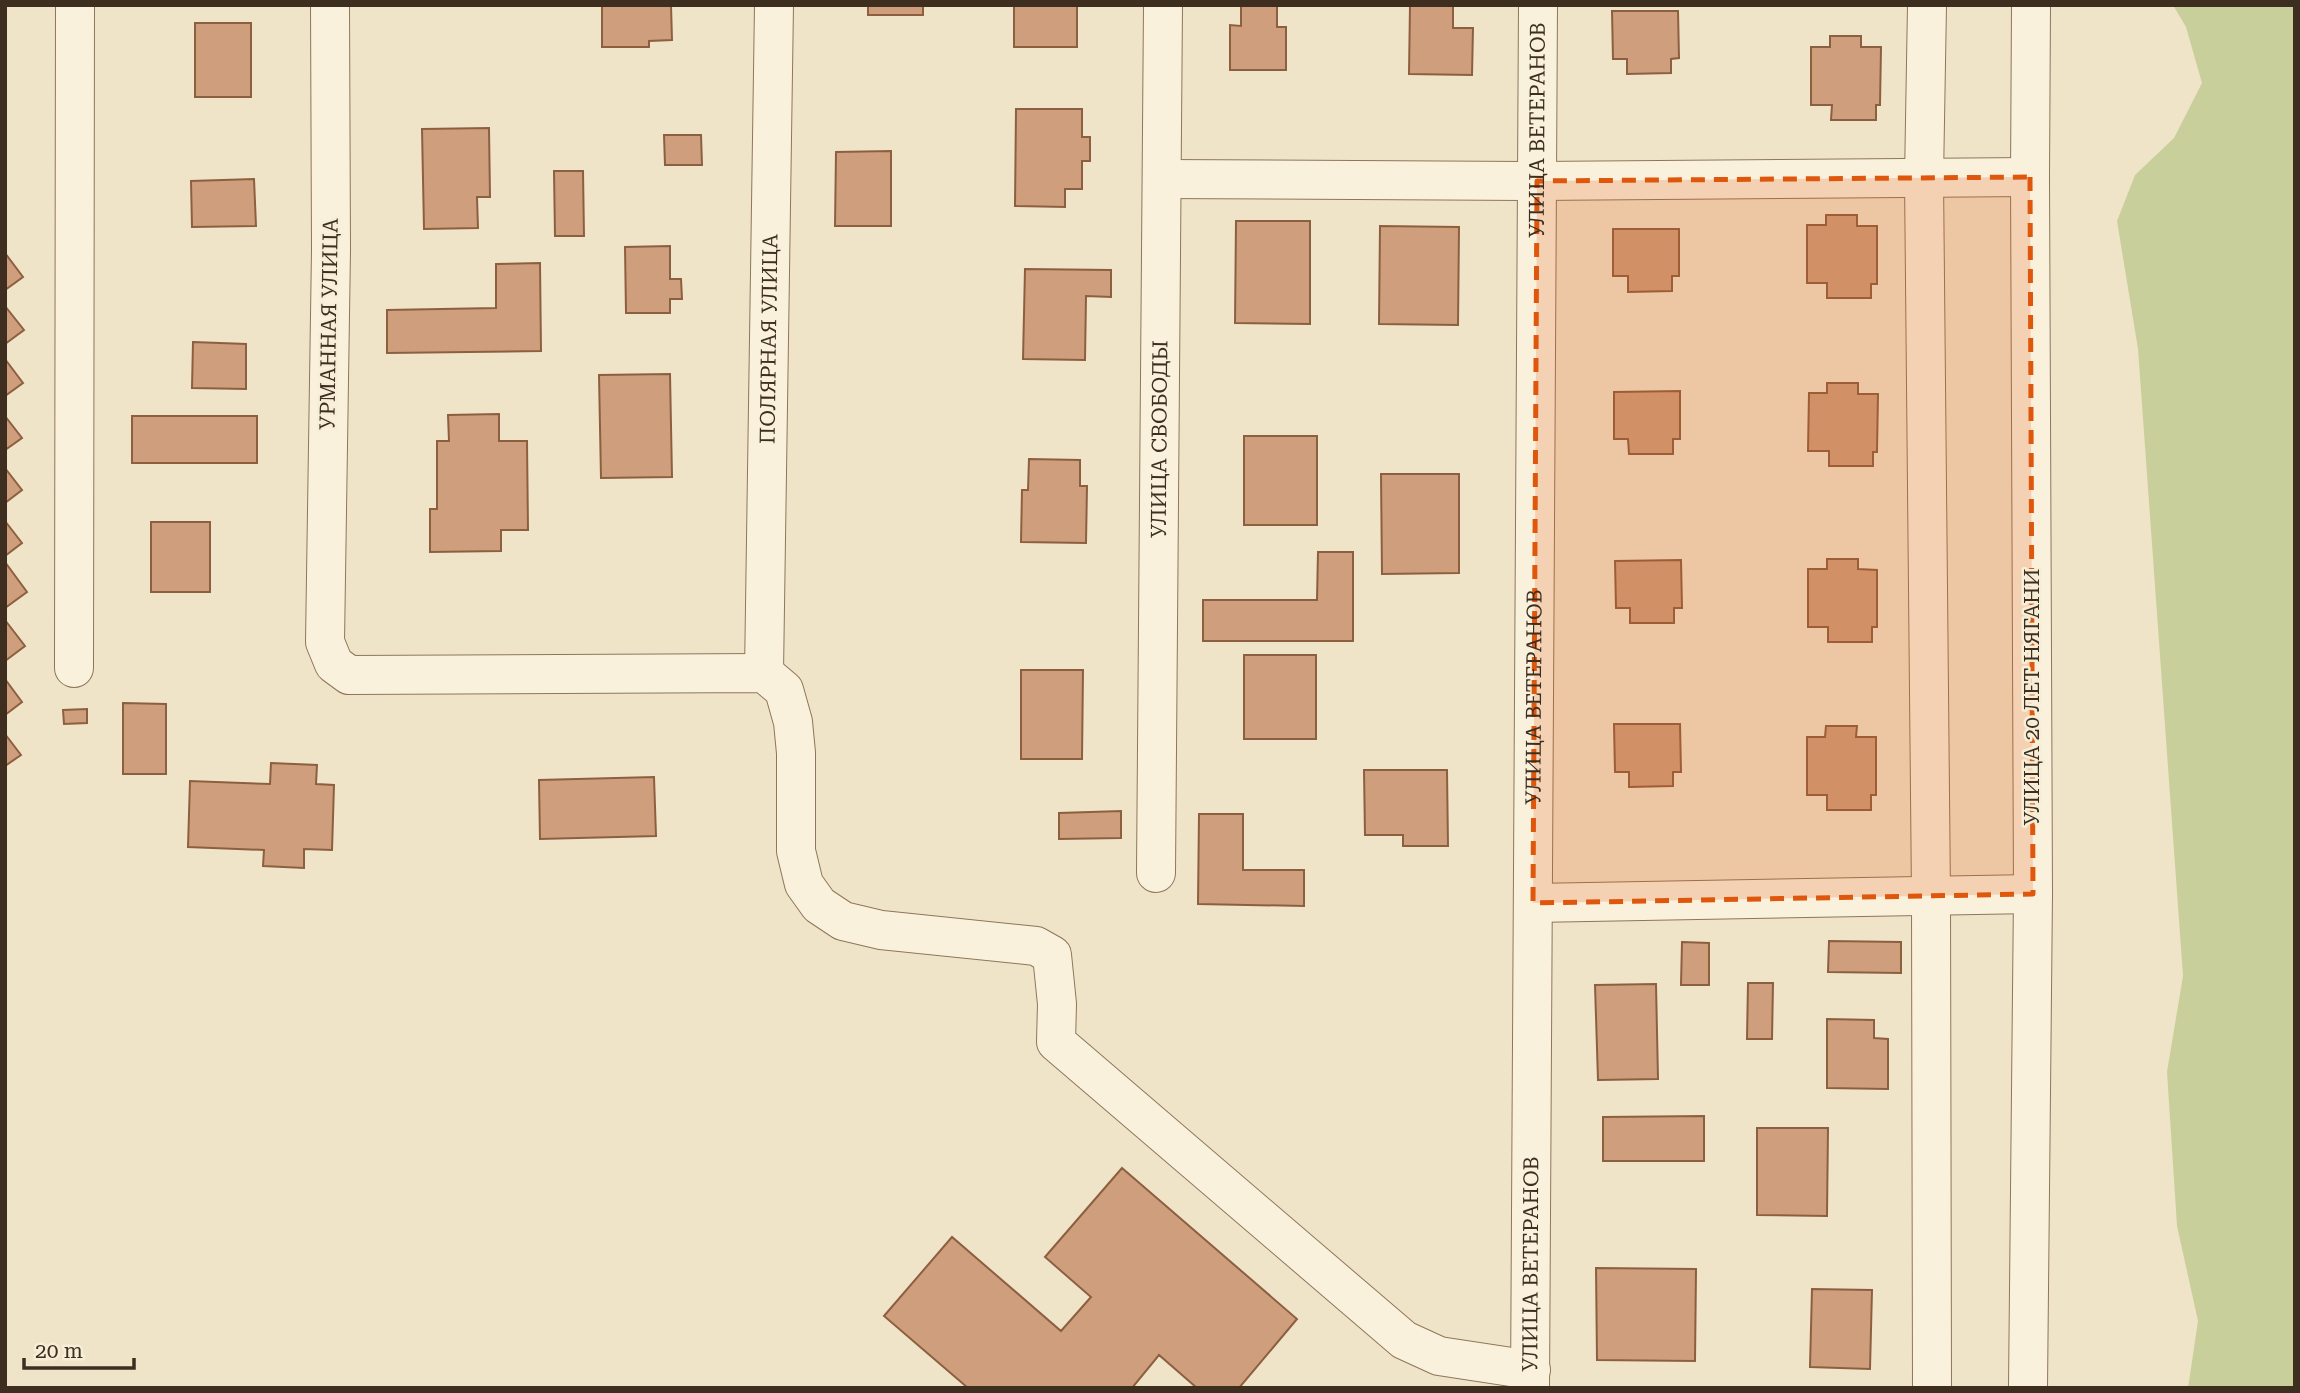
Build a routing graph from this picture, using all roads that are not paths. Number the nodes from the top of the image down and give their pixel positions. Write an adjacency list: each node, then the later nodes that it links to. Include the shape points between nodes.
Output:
1 (75, 5): 12 (street)
2 (330, 5): 13 (street, УРМАННАЯ УЛИЦА, via 325,642 334,664 349,675)
3 (774, 5): 13 (street, ПОЛЯРНАЯ УЛИЦА)
4 (1163, 5): 10 (street, УЛИЦА СВОБОДЫ)
5 (1538, 5): 11 (street, УЛИЦА ВЕТЕРАНОВ)
6 (1927, 5): 9 (street)
7 (2031, 5): 8 (street, УЛИЦА 20 ЛЕТ НЯГАНИ)
8 (2030, 177): 9 (street); 15 (street, УЛИЦА 20 ЛЕТ НЯГАНИ)
9 (1924, 178): 11 (street); 16 (street)
10 (1162, 179): 11 (street); 14 (street, УЛИЦА СВОБОДЫ)
11 (1537, 181): 17 (street, УЛИЦА ВЕТЕРАНОВ)
12 (74, 668)
13 (764, 673): 18 (street, via 784,690 793,722 796,851 804,884 819,905 843,921 881,930 1036,946 1052,955 1056,1042 1404,1340 1439,1356)
14 (1156, 873)
15 (2033, 894): 16 (street); 20 (street, УЛИЦА 20 ЛЕТ НЯГАНИ)
16 (1931, 896): 17 (street); 19 (street)
17 (1533, 903): 18 (street, УЛИЦА ВЕТЕРАНОВ)
18 (1531, 1379)
19 (1932, 1388)
20 (2028, 1388)

